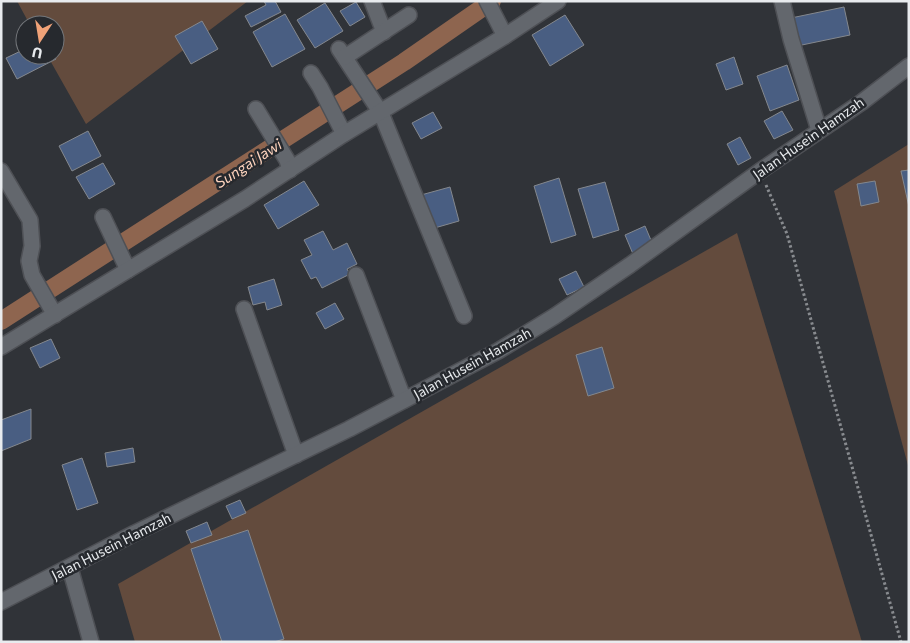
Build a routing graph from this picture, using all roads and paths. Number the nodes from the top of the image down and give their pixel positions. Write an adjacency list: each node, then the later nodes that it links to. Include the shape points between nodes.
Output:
1 (372, 1): 7 (street)
2 (487, 1): 6 (street)
3 (558, 1): 6 (street)
4 (782, 1): 13 (street)
5 (409, 15): 7 (street)
6 (502, 30): 10 (street)
7 (384, 32): 10 (street, via 342,53)
8 (909, 66): 13 (street, Jalan Husein Hamzah)
9 (311, 73): 12 (street)
10 (378, 107): 12 (street); 22 (street)
11 (256, 109): 14 (street)
12 (341, 128): 14 (street)
13 (820, 130): 15 (street, Jalan Husein Hamzah)
14 (289, 165): 18 (street, via 245,199)
15 (760, 170): 24 (street, Jalan Husein Hamzah, via 555,316 498,351); 29 (path, via 787,234)
16 (1, 171): 21 (street, via 30,220 32,246 29,261 32,274)
17 (103, 217): 18 (street)
18 (126, 266): 21 (street)
19 (356, 275): 24 (street)
20 (244, 309): 25 (street)
21 (52, 310): 23 (street)
22 (464, 316)
23 (1, 347)
24 (404, 400): 25 (street, Jalan Husein Hamzah)
25 (296, 455): 26 (street, Jalan Husein Hamzah)
26 (70, 568): 27 (street, Jalan Husein Hamzah); 28 (street)
27 (1, 602)
28 (91, 642)
29 (901, 642)

